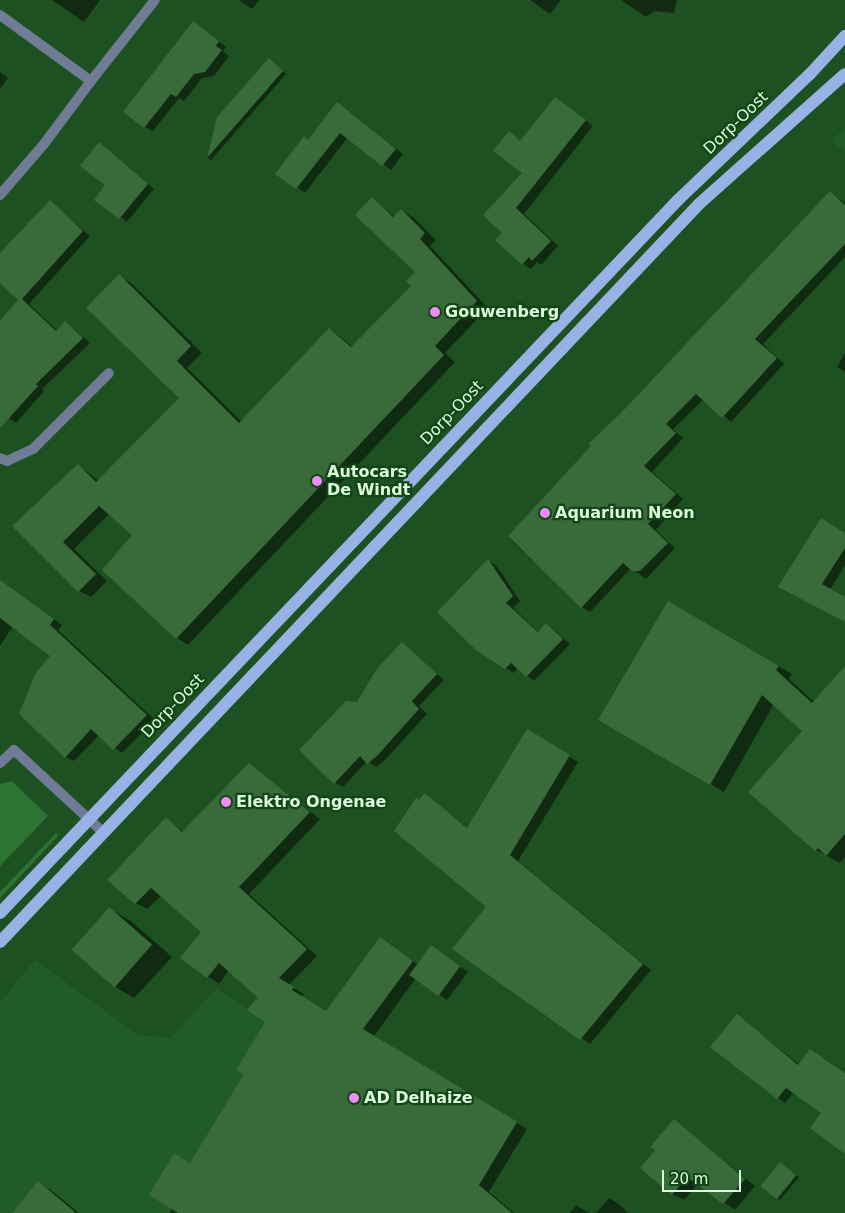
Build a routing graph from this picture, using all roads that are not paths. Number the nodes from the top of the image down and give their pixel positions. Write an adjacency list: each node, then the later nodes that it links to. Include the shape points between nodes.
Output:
1 (155, 0): 5 (street)
2 (0, 15): 5 (street)
3 (845, 36): 10 (main road, Dorp-Oost, via 810,74 678,200)
4 (845, 74): 11 (main road, via 699,204)
5 (91, 81): 6 (street, via 44,144)
6 (0, 195)
7 (109, 374): 8 (street, via 34,449 7,461)
8 (0, 458)
9 (0, 763): 10 (street, via 14,750)
10 (89, 818): 11 (street); 12 (main road, Dorp-Oost)
11 (104, 833): 13 (main road)
12 (0, 913)
13 (0, 942)

